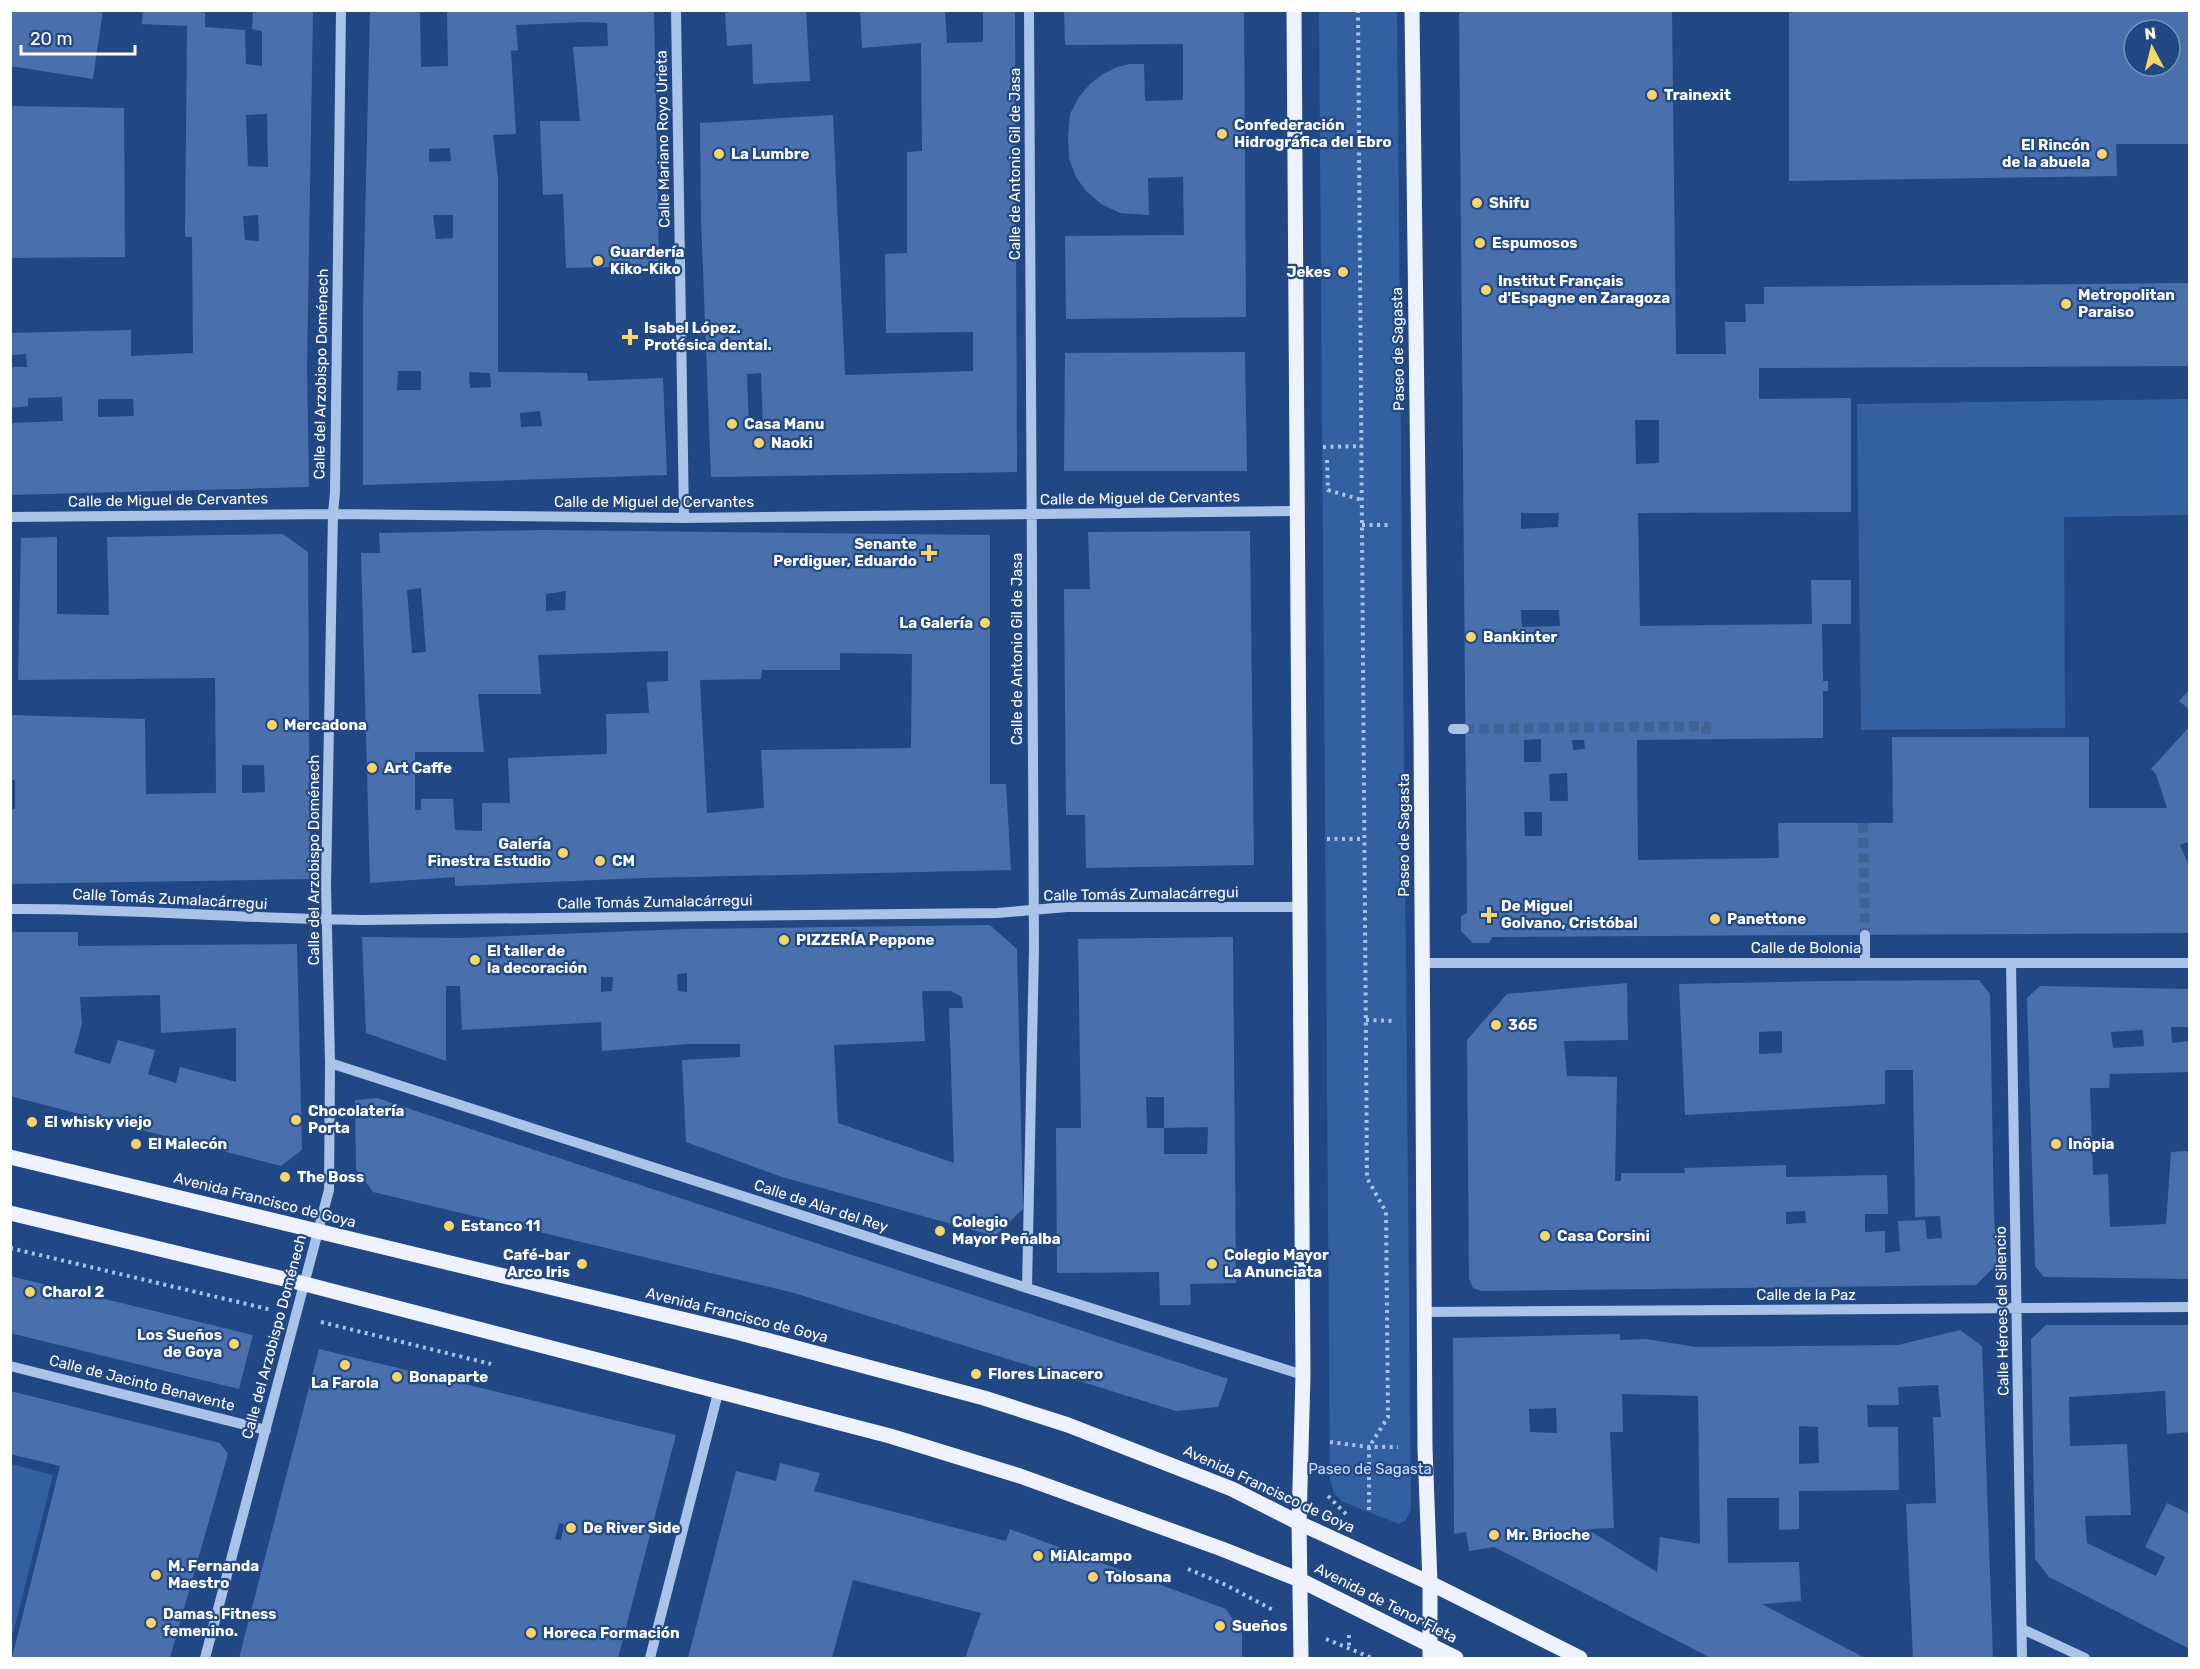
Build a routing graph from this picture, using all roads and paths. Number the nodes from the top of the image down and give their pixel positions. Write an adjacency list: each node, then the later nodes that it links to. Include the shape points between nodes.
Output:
1 (341, 10): 10 (street, Calle del Arzobispo Doménech)
2 (676, 10): 13 (street, Calle Mariano Royo Urieta)
3 (1029, 10): 11 (street, Calle de Antonio Gil de Jasa)
4 (1294, 10): 9 (main road)
5 (1358, 10): 7 (path)
6 (1412, 10): 23 (main road, Paseo de Sagasta)
7 (1362, 446): 8 (path); 8 (path, via 1327,447 1328,490)
8 (1362, 500): 14 (path)
9 (1298, 511): 11 (street, Calle de Miguel de Cervantes); 18 (main road)
10 (333, 514): 12 (street, Calle de Miguel de Cervantes); 13 (street, Calle de Miguel de Cervantes); 21 (street, Calle del Arzobispo Doménech)
11 (1032, 515): 13 (street, Calle de Miguel de Cervantes); 20 (street, Calle de Antonio Gil de Jasa)
12 (10, 517)
13 (684, 518)
14 (1362, 525): 15 (path); 17 (path)
15 (1401, 525)
16 (1326, 839): 17 (path)
17 (1365, 839): 27 (path)
18 (1301, 907): 20 (street, Calle Tomás Zumalacárregui); 42 (main road)
19 (10, 909): 21 (street, Calle Tomás Zumalacárregui)
20 (1032, 910): 21 (street, Calle Tomás Zumalacárregui); 35 (street, Calle de Antonio Gil de Jasa)
21 (328, 920): 29 (street, Calle del Arzobispo Doménech)
22 (1865, 935): 24 (street)
23 (1423, 963): 24 (street, Calle de Bolonia); 38 (main road, Paseo de Sagasta)
24 (1865, 963): 25 (street, Calle de Bolonia)
25 (2012, 963): 26 (street, Calle de Bolonia); 37 (street, Calle Héroes del Silencio)
26 (2190, 963)
27 (1366, 1020): 28 (path); 46 (path, via 1367,1178 1386,1212 1387,1224 1388,1417)
28 (1406, 1021)
29 (330, 1063): 32 (street, Calle del Arzobispo Doménech, via 329,1190); 35 (street, Calle de Alar del Rey)
30 (10, 1157): 32 (main road, Avenida Francisco de Goya)
31 (10, 1213): 34 (main road)
32 (318, 1232): 34 (street, Calle del Arzobispo Doménech); 49 (main road, Avenida Francisco de Goya, via 728,1330 984,1398 1068,1425 1216,1482)
33 (10, 1248): 39 (path)
34 (305, 1284): 39 (street, Calle del Arzobispo Doménech); 43 (main road)
35 (1027, 1288): 42 (street, Calle de Alar del Rey)
36 (2190, 1307): 37 (street, Calle de la Paz)
37 (2017, 1308): 38 (street, Calle de la Paz); 54 (street, Calle Héroes del Silencio)
38 (1424, 1312): 52 (main road, Paseo de Sagasta)
39 (296, 1316): 40 (path); 44 (street, Calle del Arzobispo Doménech)
40 (492, 1364)
41 (10, 1366): 44 (street, Calle de Jacinto Benavente)
42 (1303, 1375): 49 (main road)
43 (718, 1393): 51 (main road, via 960,1457); 57 (street)
44 (266, 1430): 56 (street, Calle del Arzobispo Doménech)
45 (1330, 1442): 46 (path)
46 (1369, 1447): 47 (path); 48 (path)
47 (1401, 1448)
48 (1369, 1512)
49 (1299, 1523): 51 (main road); 52 (main road, Avenida Francisco de Goya)
50 (1185, 1568): 53 (path)
51 (1300, 1580): 53 (main road); 55 (main road, Avenida de Tenor Fleta)
52 (1430, 1583): 55 (main road, Paseo de Sagasta); 61 (main road)
53 (1301, 1625): 58 (main road); 59 (path)
54 (2022, 1629): 62 (street, Calle Héroes del Silencio); 63 (street)
55 (1430, 1652): 60 (main road, Avenida de Tenor Fleta)
56 (205, 1659)
57 (650, 1659)
58 (1301, 1659)
59 (1372, 1659)
60 (1456, 1659)
61 (1580, 1659)
62 (2022, 1659)
63 (2085, 1659)

